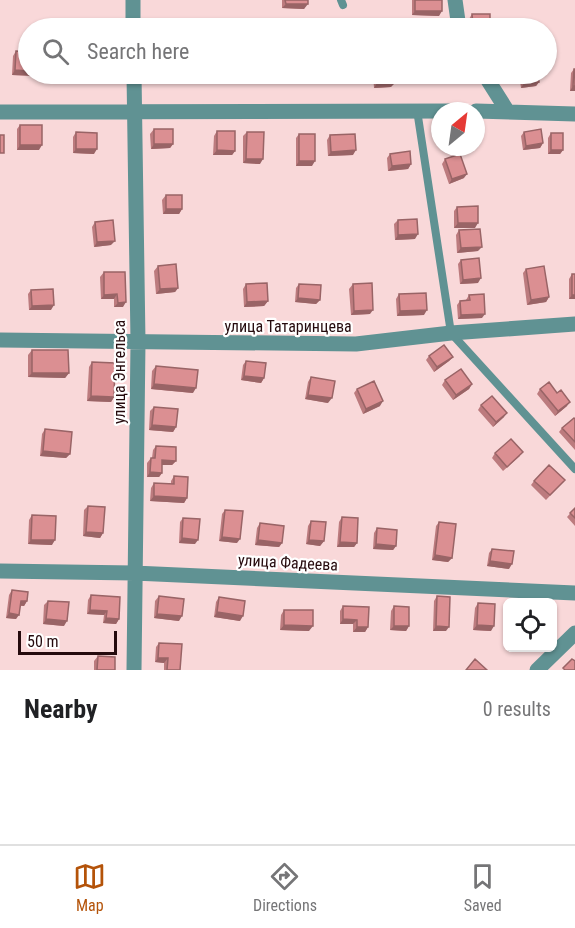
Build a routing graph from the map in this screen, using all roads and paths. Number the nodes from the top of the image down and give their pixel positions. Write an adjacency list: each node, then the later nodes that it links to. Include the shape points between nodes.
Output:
1 (133, 0): 3 (street)
2 (455, 0): 4 (street)
3 (133, 18)
4 (458, 18)
5 (134, 84): 12 (street, улица Энгельса)
6 (490, 84): 11 (street)
7 (417, 110): 8 (street); 12 (street); 15 (lane)
8 (431, 110)
9 (485, 111): 11 (street)
10 (0, 112): 12 (street)
11 (508, 112): 13 (street)
12 (134, 113): 17 (street, улица Энгельса)
13 (575, 114)
14 (575, 324): 15 (street, улица Татаринцева)
15 (451, 333): 17 (street, улица Татаринцева, via 356,344); 18 (lane)
16 (0, 340): 17 (street, улица Татаринцева)
17 (138, 342): 20 (street, улица Энгельса)
18 (575, 469)
19 (0, 571): 20 (street, улица Фадеева)
20 (134, 573): 21 (street, улица Фадеева); 23 (street, улица Энгельса)
21 (575, 593)
22 (575, 633): 24 (street)
23 (134, 670)
24 (537, 670)

